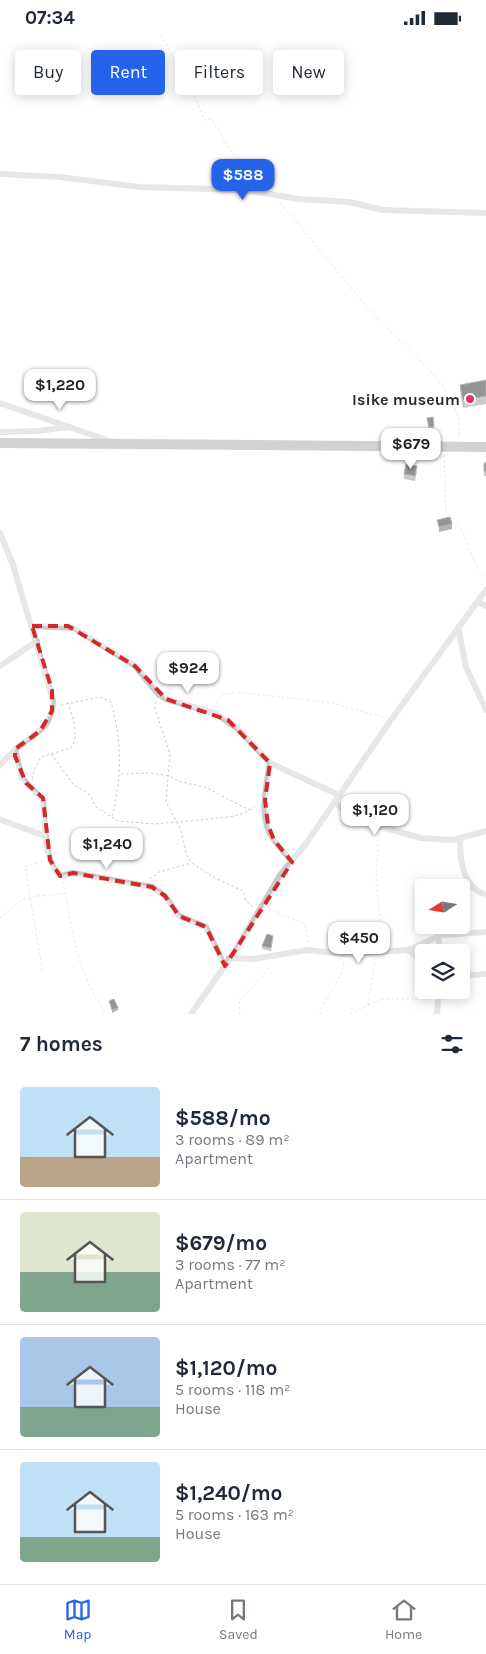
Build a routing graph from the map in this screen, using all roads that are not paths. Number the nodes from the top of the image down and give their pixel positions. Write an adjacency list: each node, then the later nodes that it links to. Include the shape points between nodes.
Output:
1 (0, 174): 2 (street, via 140,187 240,190 349,202 383,210)
2 (486, 213)
3 (0, 403): 4 (street)
4 (73, 427): 5 (street); 7 (street)
5 (0, 432)
6 (0, 443): 7 (highway)
7 (114, 443): 8 (highway)
8 (486, 447)
9 (0, 533): 13 (street)
10 (486, 590): 11 (street)
11 (478, 602): 12 (street); 14 (street)
12 (486, 606)
13 (32, 626): 15 (street); 19 (street, via 74,628 135,666 159,695 228,720)
14 (458, 627): 17 (street, via 466,667); 21 (street)
15 (37, 641): 16 (street); 18 (street, via 52,690 52,711 49,721 40,731)
16 (0, 666)
17 (486, 710)
18 (15, 749): 20 (street); 25 (street, via 22,778 43,800)
19 (270, 763): 21 (street); 27 (street, via 264,801 271,834)
20 (0, 765)
21 (339, 795): 22 (street)
22 (334, 801): 26 (street, via 353,818 422,839); 27 (street)
23 (0, 819): 25 (street)
24 (486, 831): 26 (street)
25 (47, 837): 35 (street, via 49,859 59,875 73,873 101,880 144,884 165,896 179,916 206,927)
26 (460, 839): 28 (street, via 461,861 467,879 475,890)
27 (292, 862): 34 (street)
28 (486, 895)
29 (486, 933): 30 (street, via 454,933)
30 (438, 937): 31 (street); 32 (street)
31 (440, 944)
32 (408, 950): 33 (street); 34 (street, via 345,954 308,951)
33 (415, 956)
34 (229, 958): 35 (street)
35 (225, 966): 39 (street)
36 (486, 974): 37 (street)
37 (470, 976)
38 (438, 999): 40 (street)
39 (191, 1014)
40 (437, 1014)

